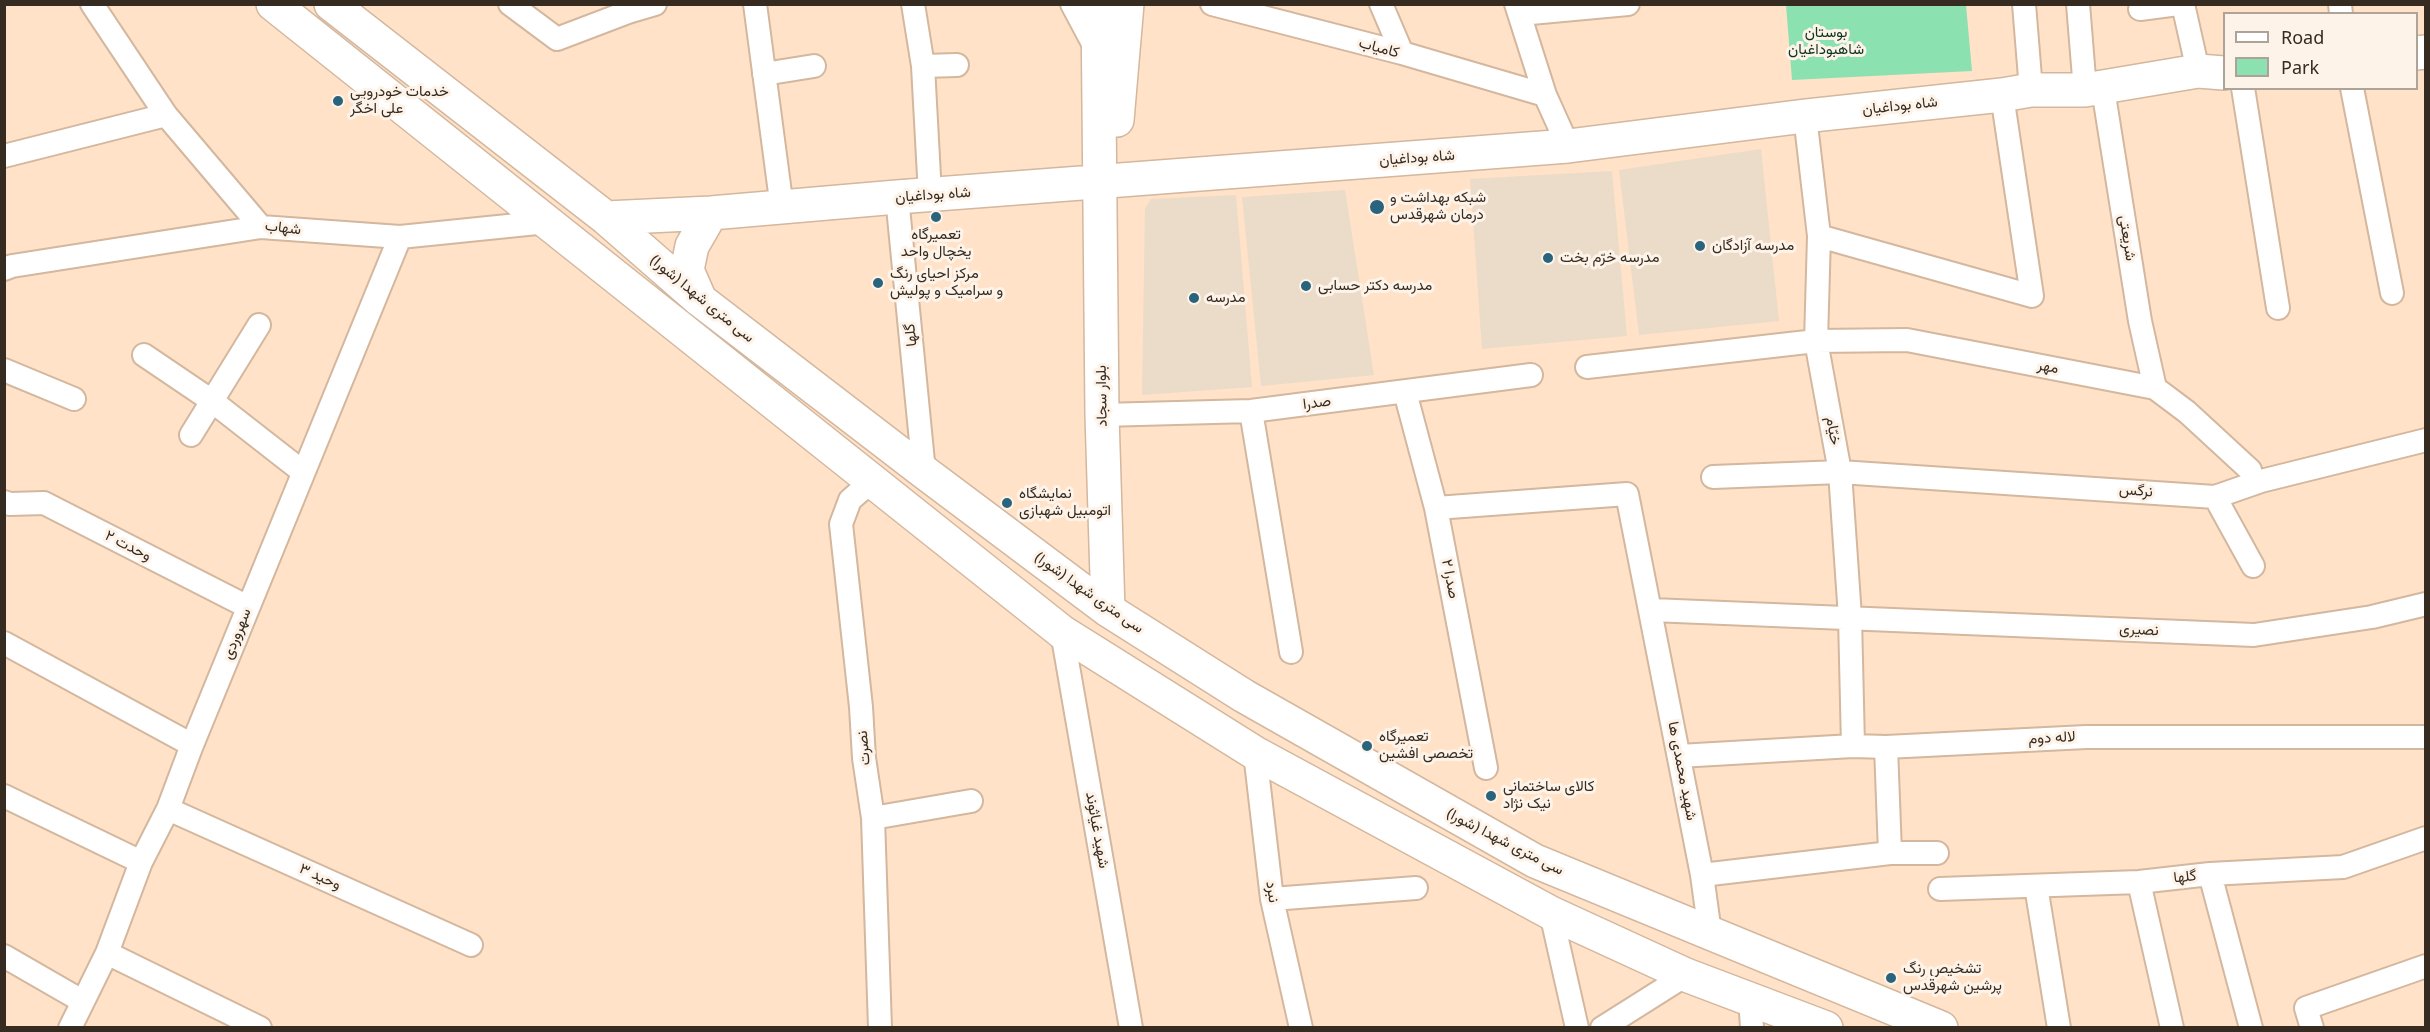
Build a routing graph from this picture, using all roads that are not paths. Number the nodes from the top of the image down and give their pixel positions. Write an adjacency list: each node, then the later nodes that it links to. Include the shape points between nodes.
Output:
1 (92, 4): 34 (street, شهاب)
2 (273, 4): 28 (main road)
3 (331, 4): 20 (main road, سی متری شهدا (شورا))
4 (510, 4): 17 (street, via 557,39)
5 (655, 4): 17 (street)
6 (755, 4): 27 (street)
7 (913, 4): 25 (street)
8 (1071, 4): 21 (street)
9 (1098, 4): 21 (main road, بلوار سجاد)
10 (1127, 4): 38 (main road, بلوار سجاد, via 1119,115)
11 (1212, 4): 22 (street, کامیاب)
12 (1381, 4): 22 (street)
13 (1628, 4): 18 (street)
14 (2024, 4): 32 (street)
15 (2078, 4): 29 (street, شریعتی)
16 (2180, 4): 19 (street); 26 (street)
17 (626, 8)
18 (1518, 9): 33 (street)
19 (2140, 9)
20 (388, 47): 28 (main road); 43 (main road, سی متری شهدا (شورا))
21 (1098, 52): 38 (main road, بلوار سجاد)
22 (1402, 53): 33 (street, کامیاب)
23 (957, 65): 25 (street)
24 (814, 66): 27 (street)
25 (922, 66): 39 (street)
26 (2211, 72): 29 (main road, شاه بوداغیان)
27 (764, 74): 41 (street)
28 (364, 75): 44 (main road)
29 (2094, 89): 32 (main road, شاه بوداغیان); 58 (street, شریعتی)
30 (2243, 90): 51 (street)
31 (2352, 90): 49 (street)
32 (2016, 93): 35 (main road, شاه بوداغیان); 46 (street, via 2032,296)
33 (1545, 95): 36 (street)
34 (166, 115): 37 (street); 45 (street, شهاب)
35 (1805, 116): 36 (main road, شاه بوداغیان); 46 (street, خیّام)
36 (1568, 146): 38 (main road, شاه بوداغیان)
37 (4, 156)
38 (1101, 182): 39 (main road, شاه بوداغیان); 63 (main road, بلوار سجاد)
39 (930, 195): 40 (main road, شاه بوداغیان)
40 (897, 197): 41 (main road, شاه بوداغیان); 68 (street, گلها)
41 (782, 208): 42 (main road, شاه بوداغیان)
42 (711, 213): 43 (main road, شاه بوداغیان); 50 (main road, via 692,246 687,270)
43 (606, 218): 50 (main road, سی متری شهدا (شورا))
44 (547, 222): 47 (street, شهاب); 71 (main road)
45 (261, 227): 47 (street, شهاب); 48 (street)
46 (1819, 236): 53 (street, خیّام)
47 (400, 237): 67 (street, سهروردی)
48 (4, 269)
49 (2392, 293)
50 (700, 300): 68 (main road, سی متری شهدا (شورا))
51 (2278, 308)
52 (259, 325): 61 (street)
53 (1816, 341): 55 (street, مهر); 58 (street, مهر, via 1908,340); 69 (street, خیّام)
54 (144, 355): 61 (street)
55 (1587, 367)
56 (4, 370): 60 (street)
57 (1531, 375): 59 (street, صدرا)
58 (2155, 387): 66 (street, مهر)
59 (1405, 392): 62 (street, صدرا); 74 (street, صدرا ۲)
60 (74, 399)
61 (212, 401): 64 (street); 67 (street)
62 (1251, 411): 63 (street, صدرا); 83 (street)
63 (1102, 415): 78 (main road, بلوار سجاد)
64 (191, 435)
65 (2426, 440): 72 (street, نرگس)
66 (2250, 470)
67 (303, 472): 77 (street, سهروردی)
68 (924, 472): 78 (main road, سی متری شهدا (شورا))
69 (1840, 472): 70 (street, نرگس); 72 (street, نرگس); 80 (street, خیّام)
70 (1713, 477)
71 (872, 482): 81 (main road); 96 (street, نصرت, via 850,500 841,524)
72 (2215, 496): 75 (street)
73 (4, 502): 77 (street, وحدت ۲, via 44,503)
74 (1436, 508): 79 (street, شهید محمدی ها, via 1627,494); 90 (street, صدرا ۲)
75 (2253, 566)
76 (2426, 604): 80 (street, نصیری, via 2372,617 2254,635)
77 (248, 607): 85 (street, سهروردی)
78 (1108, 610): 91 (main road, سی متری شهدا (شورا))
79 (1652, 610): 80 (street, نصیری); 89 (street, شهید محمدی ها)
80 (1850, 617): 86 (street, خیّام)
81 (1062, 632): 88 (main road); 120 (street, شهید غیاثوند)
82 (4, 642): 85 (street)
83 (1291, 652)
84 (2426, 737): 87 (street, لاله دوم, via 2086,736)
85 (192, 745): 95 (street, سهروردی)
86 (1853, 746): 87 (street, لاله دوم); 89 (street, لاله دوم)
87 (1886, 747): 99 (street)
88 (1255, 753): 94 (main road); 107 (street, نبرد)
89 (1679, 756): 102 (street, شهید محمدی ها)
90 (1486, 768)
91 (1370, 770): 94 (main road); 109 (main road, سی متری شهدا (شورا), via 1535,861)
92 (4, 796): 100 (street)
93 (970, 801): 96 (street)
94 (1353, 805): 108 (main road)
95 (168, 809): 100 (street, سهروردی); 110 (street, وحید ۳)
96 (873, 818): 119 (street, نصرت)
97 (2426, 838): 101 (street, گلها, via 2343,867)
98 (1937, 853): 99 (street)
99 (1890, 854): 102 (street)
100 (141, 862): 111 (street, سهروردی)
101 (2210, 874): 103 (street, گلها); 128 (street)
102 (1702, 875): 109 (street, شهید محمدی ها)
103 (2139, 882): 104 (street, گلها); 127 (street)
104 (2036, 886): 106 (street, گلها); 126 (street)
105 (1416, 888): 107 (street)
106 (1940, 889)
107 (1272, 899): 121 (street, نبرد)
108 (1551, 913): 114 (main road); 122 (street)
109 (1710, 933): 125 (main road, سی متری شهدا (شورا))
110 (471, 945)
111 (106, 953): 115 (street, سهروردی); 118 (street)
112 (4, 956): 115 (street)
113 (2426, 966): 129 (street, via 2306,1008)
114 (1686, 975): 116 (main road); 123 (street)
115 (82, 1001): 117 (street, سهروردی)
116 (1751, 1012): 124 (main road)
117 (70, 1028)
118 (260, 1028)
119 (880, 1028)
120 (1131, 1028)
121 (1301, 1028)
122 (1577, 1028)
123 (1602, 1028)
124 (1826, 1028)
125 (1941, 1028)
126 (2059, 1028)
127 (2172, 1028)
128 (2251, 1028)
129 (2312, 1028)

